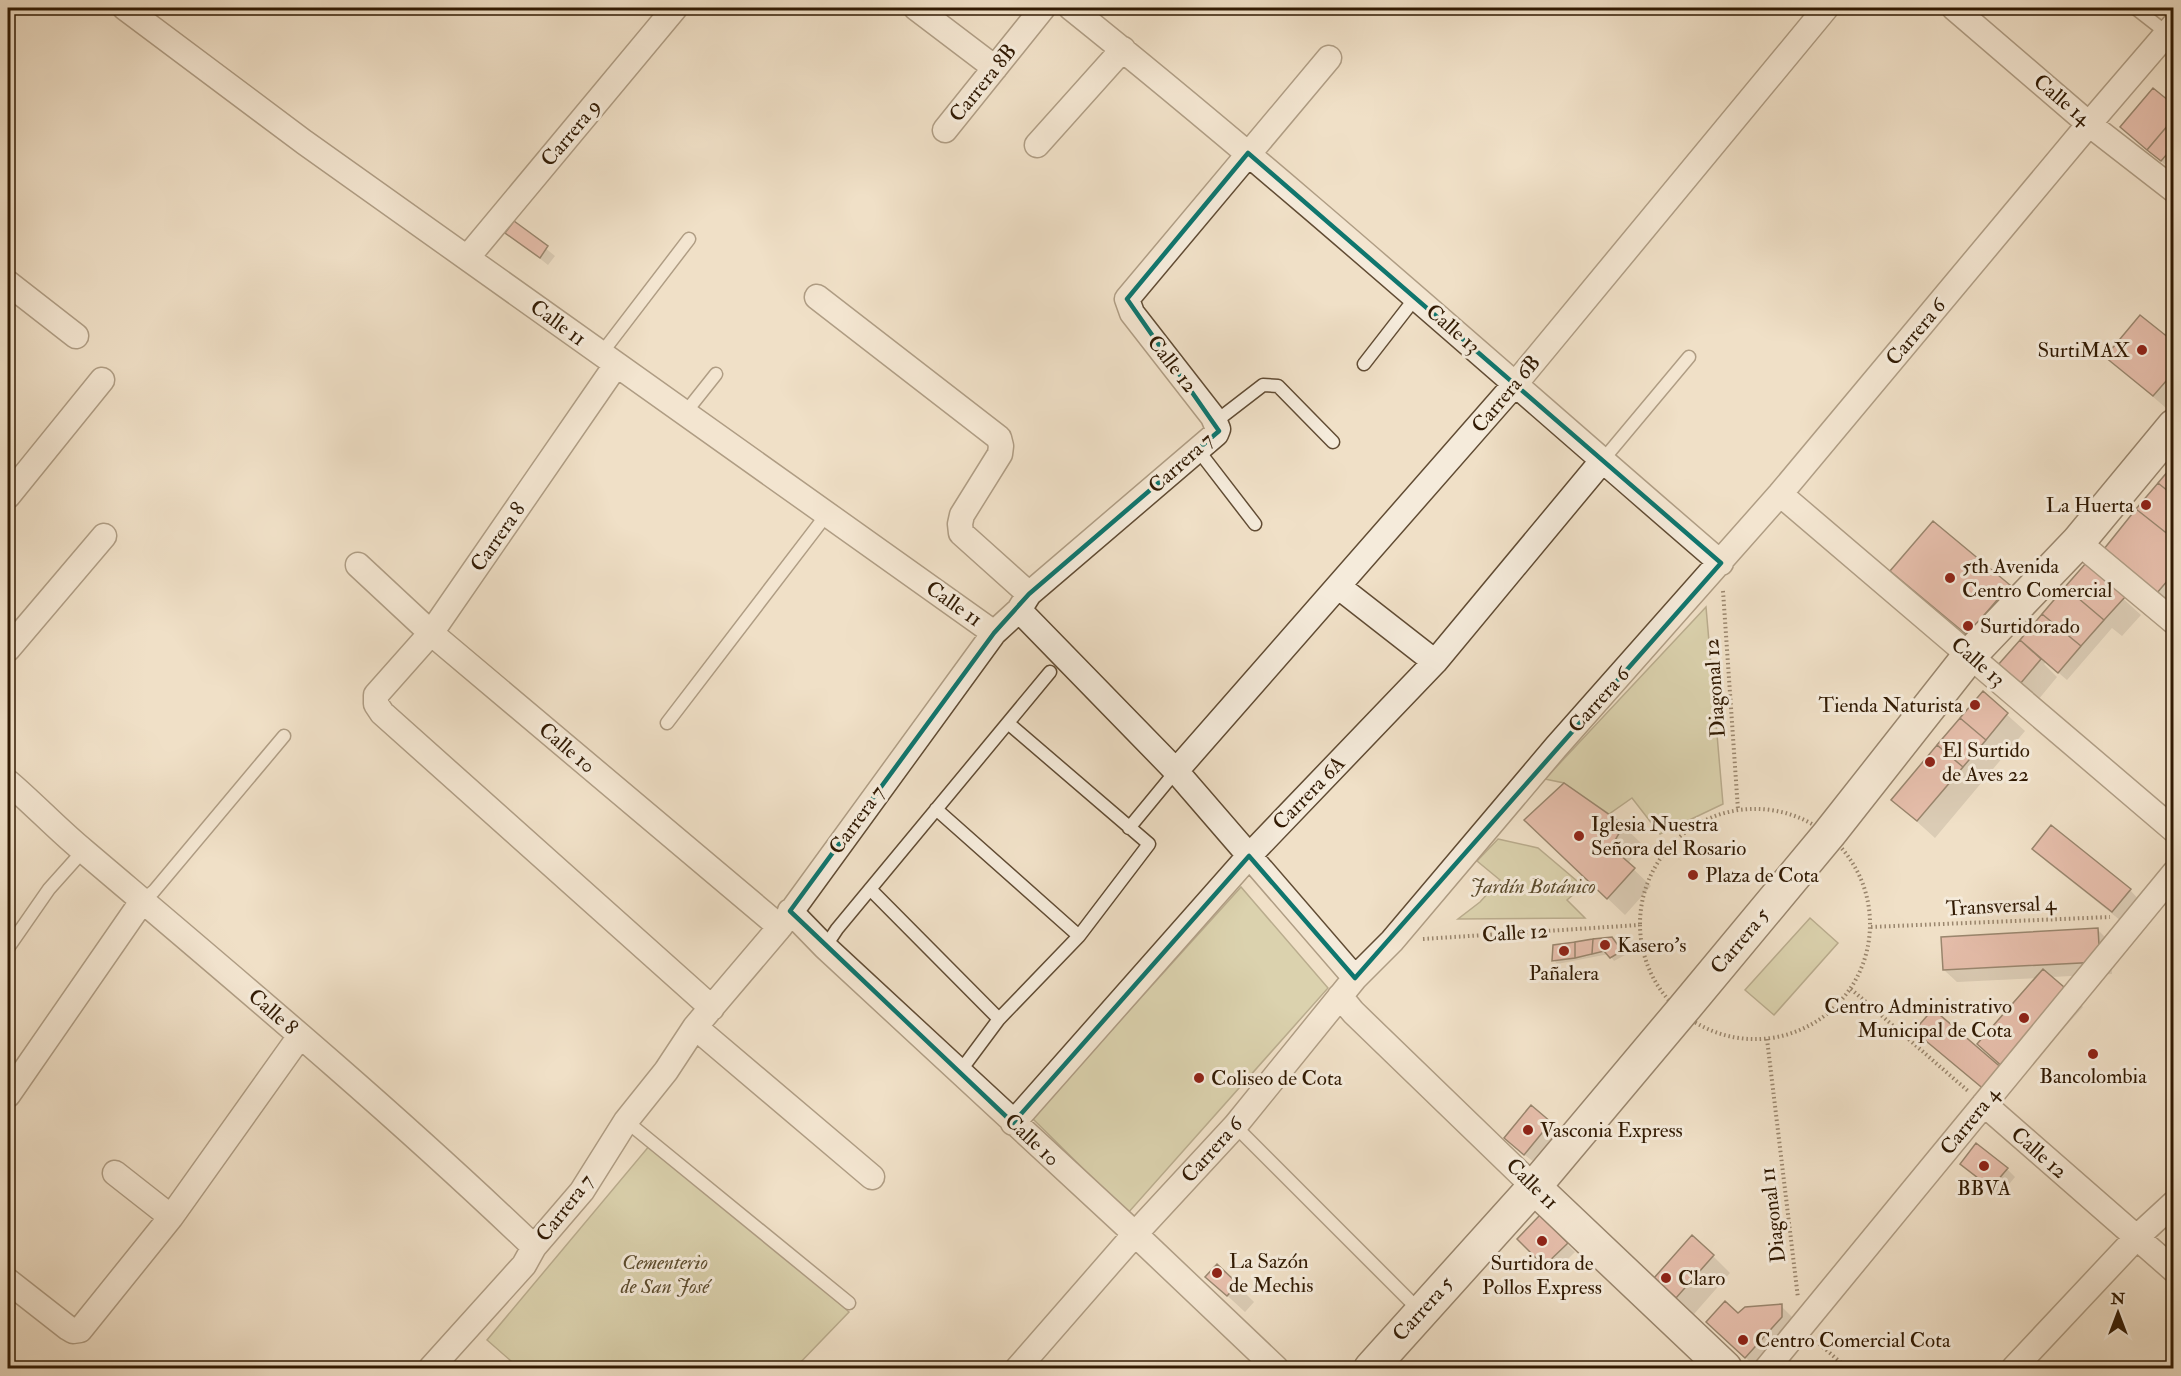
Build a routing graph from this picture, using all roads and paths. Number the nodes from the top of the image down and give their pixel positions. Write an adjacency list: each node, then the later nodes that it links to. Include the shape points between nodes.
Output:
1 (125, 8): 19 (street, Calle 11)
2 (675, 8): 19 (street, Carrera 9)
3 (916, 8): 12 (street)
4 (1043, 8): 12 (street, Carrera 8B)
5 (1071, 8): 10 (street, Calle 13)
6 (1826, 8): 29 (street, Carrera 6B)
7 (1954, 8): 13 (street, Calle 14)
8 (2135, 8): 9 (lane)
9 (2170, 29): 13 (street, Carrera 6)
10 (1123, 49): 15 (street); 16 (street, Calle 13)
11 (1329, 58): 16 (street)
12 (995, 68): 14 (street, Carrera 8B)
13 (2089, 124): 17 (street, Calle 14); 36 (street, Carrera 6)
14 (945, 130)
15 (1037, 145)
16 (1248, 153): 22 (street, Calle 13); 31 (street, Calle 12, via 1126,299 1132,313)
17 (2174, 190)
18 (689, 239): 25 (lane)
19 (467, 258): 25 (street, Calle 11)
20 (8, 283): 23 (street)
21 (817, 297): 45 (street, Calle 11, via 999,438 1000,454 963,515 961,533)
22 (1416, 297): 26 (lane); 29 (street, Calle 13)
23 (76, 336)
24 (1689, 357): 35 (lane)
25 (609, 359): 30 (street, Calle 11); 47 (street, Carrera 8)
26 (1365, 363)
27 (716, 374): 30 (lane)
28 (102, 380): 37 (street)
29 (1516, 383): 35 (street, Calle 13); 44 (street, Carrera 6B)
30 (685, 413): 38 (street, Calle 11)
31 (1217, 425): 33 (lane, via 1263,385 1278,386); 34 (street, Carrera 7, via 1216,434)
32 (2174, 426): 41 (main road, Carrera 5)
33 (1333, 442)
34 (1198, 450): 39 (lane); 45 (street, Carrera 7)
35 (1602, 461): 42 (street, Calle 13); 51 (street, Carrera 6A)
36 (1780, 494): 42 (street, Carrera 6); 50 (street, Calle 13)
37 (8, 496)
38 (827, 514): 48 (street, Calle 11); 53 (lane)
39 (1255, 524)
40 (104, 536): 49 (street)
41 (2078, 542): 46 (street); 50 (main road, Carrera 5)
42 (1721, 563): 59 (path, Diagonal 12); 72 (street, Carrera 6, via 1556,747)
43 (358, 565): 47 (street, Calle 10)
44 (1339, 587): 51 (street); 56 (street, Carrera 6B)
45 (1024, 602): 48 (street, Carrera 7); 56 (street, Calle 11)
46 (2174, 622)
47 (431, 633): 67 (street, Calle 10); 77 (street, Carrera 8, via 376,695 375,704)
48 (994, 633): 67 (street, Carrera 7)
49 (8, 649)
50 (1970, 655): 61 (street, Calle 13); 90 (main road, Carrera 5, via 1829,834)
51 (1435, 662): 63 (street, Carrera 6A)
52 (1050, 672): 54 (lane)
53 (667, 723)
54 (1008, 723): 58 (lane); 60 (lane)
55 (284, 736): 66 (lane)
56 (1176, 771): 60 (lane); 63 (street, Calle 11)
57 (11, 792): 62 (street, Calle 8)
58 (936, 809): 65 (lane); 71 (lane)
59 (1738, 810)
60 (1129, 828): 71 (lane, via 1149,844)
61 (2174, 830)
62 (83, 851): 66 (street, Calle 8); 74 (lane, via 49,890)
63 (1249, 856): 75 (street, Calle 11); 86 (street, Carrera 6A)
64 (2174, 873): 69 (street, Carrera 4)
65 (870, 889): 73 (lane); 78 (lane)
66 (143, 900): 80 (street, Calle 8); 83 (street)
67 (785, 919): 73 (street, Calle 10); 77 (street, Carrera 7)
68 (1639, 926): 72 (path, Calle 12)
69 (2130, 926): 70 (path, Transversal 4, via 2108,916); 84 (street, Carrera 4)
70 (1871, 927)
71 (1079, 936): 78 (lane)
72 (1392, 941): 75 (street, Carrera 6)
73 (825, 947): 82 (street, Calle 10)
74 (8, 948)
75 (1348, 987): 87 (street, Carrera 6); 90 (street, Calle 11, via 1353,1012)
76 (1851, 989): 84 (path)
77 (712, 1008): 79 (street, Carrera 7)
78 (999, 1019): 82 (lane, via 967,1062)
79 (695, 1027): 85 (street, Carrera 7); 89 (street)
80 (300, 1036): 92 (street); 95 (street, Calle 8)
81 (1767, 1039): 100 (path, Diagonal 11)
82 (956, 1070): 86 (street, Calle 10)
83 (8, 1095)
84 (1983, 1104): 94 (street, Calle 12); 100 (street, Carrera 4)
85 (626, 1121): 95 (street, Carrera 7, via 582,1191); 98 (lane)
86 (1013, 1123): 93 (street, Calle 10)
87 (1235, 1126): 93 (street, Carrera 6); 99 (lane)
88 (115, 1173): 92 (street)
89 (872, 1177)
90 (1534, 1186): 99 (main road, Carrera 5); 105 (main road, Calle 11)
91 (2174, 1203): 94 (street)
92 (171, 1217): 97 (street, via 80,1330 68,1328)
93 (1135, 1234): 102 (street, Carrera 6); 103 (street, Calle 10)
94 (2136, 1238): 96 (street, Calle 12); 108 (street)
95 (534, 1247): 101 (street, Carrera 7, via 524,1265)
96 (2174, 1270)
97 (8, 1281)
98 (849, 1303)
99 (1420, 1311): 104 (main road, Carrera 5)
100 (1802, 1327): 106 (street, Carrera 4); 107 (path)
101 (431, 1368)
102 (1018, 1368)
103 (1276, 1368)
104 (1371, 1368)
105 (1725, 1368)
106 (1767, 1368)
107 (1847, 1368)
108 (2014, 1368)

